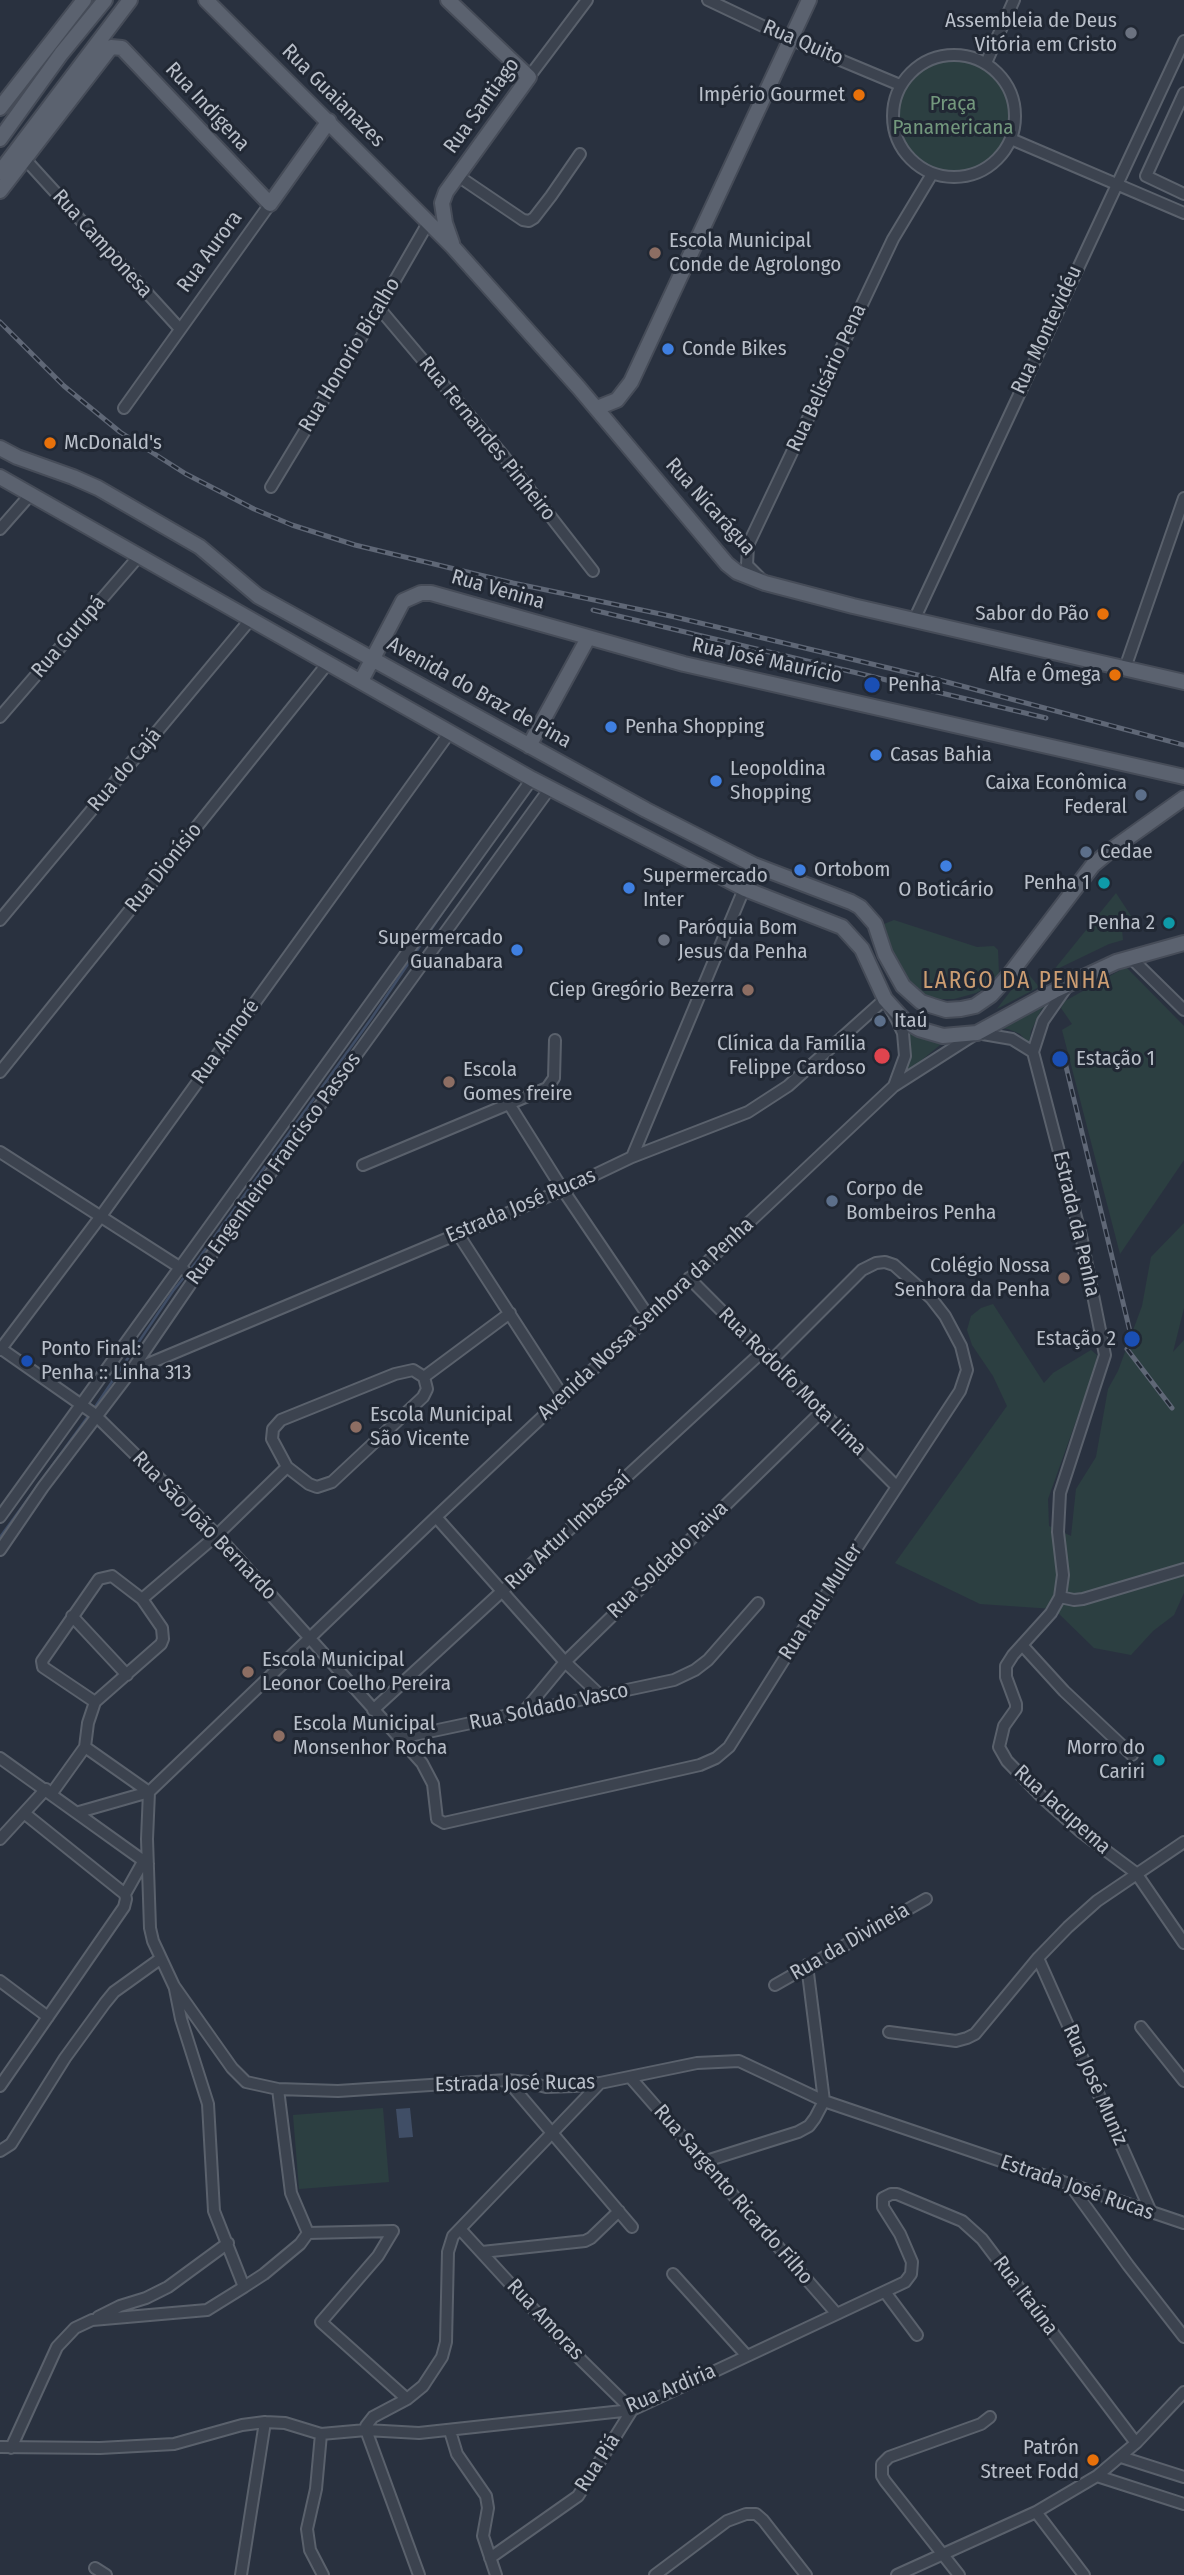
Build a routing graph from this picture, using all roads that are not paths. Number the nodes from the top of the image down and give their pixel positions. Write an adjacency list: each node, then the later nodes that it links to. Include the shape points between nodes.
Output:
1 (84, 0): 16 (main road)
2 (105, 0): 18 (main road)
3 (130, 0): 22 (main road)
4 (206, 0): 17 (main road, Rua Guaianazes)
5 (447, 0): 13 (main road)
6 (587, 0): 13 (street, Rua Santiago)
7 (708, 0): 10 (street, Rua Quito)
8 (809, 0): 10 (main road)
9 (1014, 0): 12 (street)
10 (790, 39): 14 (street, Rua Quito); 35 (main road, via 631,382 617,400)
11 (1184, 41): 25 (street, Rua Montevidéu)
12 (986, 62): 14 (street, via 966,55 940,56 923,62); 19 (street, via 1005,78 1013,97 1016,118)
13 (529, 76): 24 (main road, Rua Santiago)
14 (900, 85): 23 (street, via 893,105 893,126 906,155)
15 (1184, 93): 27 (street, via 1146,176)
16 (0, 108)
17 (329, 121): 28 (main road, Rua Aurora); 30 (main road, Rua Guaianazes)
18 (0, 139)
19 (1011, 139): 23 (street, via 992,164 975,173); 25 (street)
20 (580, 154): 24 (street, via 529,221)
21 (24, 159): 26 (main road); 28 (main road, Rua Indígena, via 111,47 122,48); 33 (street, Rua Camponesa)
22 (0, 172)
23 (932, 174): 44 (street, Rua Belisário Pena, via 893,239 748,545 747,565)
24 (458, 176): 31 (main road, Rua Santiago, via 442,203)
25 (1116, 183): 29 (street); 46 (street, Rua Montevidéu)
26 (0, 191)
27 (1184, 194)
28 (270, 204): 33 (street, Rua Aurora)
29 (1184, 213)
30 (428, 223): 31 (main road, Rua Nicarágua); 32 (street, Rua Honorio Bicalho)
31 (453, 247): 35 (main road, Rua Nicarágua)
32 (379, 308): 38 (street, Rua Honorio Bicalho); 43 (street, Rua Fernandes Pinheiro, via 502,454)
33 (180, 329): 34 (street, Rua Aurora)
34 (124, 408)
35 (597, 408): 44 (main road, Rua Nicarágua, via 727,564)
36 (0, 448): 48 (main road, Avenida do Braz de Pina, via 98,488 200,548 258,596)
37 (0, 477): 39 (main road)
38 (271, 487)
39 (30, 495): 41 (street); 42 (main road)
40 (1184, 498): 50 (street)
41 (0, 529)
42 (139, 556): 45 (main road); 53 (street, Rua Gurupá)
43 (593, 572)
44 (765, 583): 46 (main road, Rua Nicarágua)
45 (250, 620): 49 (main road); 64 (street, Rua do Cajá)
46 (914, 621): 50 (main road, Rua Nicarágua)
47 (588, 638): 48 (main road, Rua Venina, via 421,593 403,601); 55 (main road); 56 (main road, Rua José Maurício, via 684,664)
48 (374, 659): 51 (main road, Rua Venina); 55 (main road, Avenida do Braz de Pina)
49 (328, 663): 51 (main road); 74 (street, Rua Dionísio)
50 (1125, 668): 52 (main road, Rua Nicarágua)
51 (361, 681): 54 (main road)
52 (1184, 682)
53 (0, 717)
54 (450, 732): 57 (main road); 81 (street, Rua Aimoré)
55 (529, 746): 62 (main road, Avenida do Braz de Pina)
56 (1184, 777)
57 (532, 779): 58 (main road); 60 (street, Rua Engenheiro Francisco Passos)
58 (550, 788): 61 (street, Rua Engenheiro Francisco Passos); 63 (main road)
59 (1184, 798): 62 (main road, Avenida do Braz de Pina, via 1093,864 1010,974 983,1002 961,1009 946,1010 921,1002 903,986 875,924 860,907)
60 (506, 816): 61 (street); 71 (street, Rua Engenheiro Francisco Passos)
61 (522, 827): 71 (street, Rua Engenheiro Francisco Passos)
62 (754, 865): 63 (street)
63 (745, 889): 68 (main road, via 842,927 862,950); 78 (street)
64 (0, 920)
65 (1184, 943): 66 (main road)
66 (1131, 958): 67 (main road); 69 (street)
67 (1069, 985): 70 (main road); 73 (street, via 1043,1021)
68 (884, 999): 70 (main road, via 905,1021 934,1035); 75 (street, Avenida Nossa Senhora da Penha, via 905,1046); 78 (street, Estrada José Rucas, via 768,1100)
69 (1184, 1010)
70 (977, 1032): 73 (street, via 1012,1039); 75 (street)
71 (358, 1037): 83 (street, Rua Engenheiro Francisco Passos); 83 (street, Rua Engenheiro Francisco Passos)
72 (555, 1040): 76 (street, via 552,1084)
73 (1033, 1052): 103 (street, Estrada da Penha, via 1082,1240 1105,1355 1060,1493)
74 (0, 1072)
75 (894, 1086): 84 (street, Avenida Nossa Senhora da Penha)
76 (509, 1104): 79 (street); 80 (street)
77 (0, 1152): 81 (street)
78 (632, 1157): 80 (street, Estrada José Rucas)
79 (363, 1165)
80 (563, 1190): 82 (street, Estrada José Rucas); 86 (street)
81 (101, 1216): 83 (street); 87 (street, Rua Aimoré)
82 (458, 1234): 85 (street); 90 (street, Estrada José Rucas)
83 (188, 1271): 90 (street, Rua Engenheiro Francisco Passos); 93 (street, Rua Engenheiro Francisco Passos)
84 (689, 1278): 86 (street, Avenida Nossa Senhora da Penha); 88 (street, Rua Rodolfo Mota Lima)
85 (510, 1313): 91 (street); 92 (street)
86 (649, 1317): 92 (street, Avenida Nossa Senhora da Penha)
87 (0, 1349): 93 (street, Rua São João Bernardo)
88 (762, 1352): 89 (street, Rua Rodolfo Mota Lima); 102 (street, Rua Artur Imbassaí)
89 (771, 1361): 94 (street, Rua Rodolfo Mota Lima); 96 (street, Rua Paul Muller, via 862,1270 876,1263 894,1265 931,1298 961,1346 967,1370 960,1391)
90 (131, 1371): 93 (street, Rua Engenheiro Francisco Passos)
91 (424, 1377): 95 (street, via 427,1389 423,1397 332,1482 317,1487); 95 (street, via 413,1370 396,1374 281,1420 272,1439)
92 (564, 1398): 98 (street, Avenida Nossa Senhora da Penha)
93 (89, 1411): 97 (street, Rua Engenheiro Francisco Passos); 99 (street, Rua São João Bernardo); 100 (street, Rua Engenheiro Francisco Passos)
94 (821, 1412): 96 (street, Rua Rodolfo Mota Lima); 109 (street, Rua Soldado Paiva)
95 (287, 1467): 99 (street)
96 (896, 1486): 115 (street, Rua Paul Muller, via 735,1738 716,1758 444,1823 438,1819 433,1784)
97 (0, 1517)
98 (436, 1517): 102 (street); 107 (street, Avenida Nossa Senhora da Penha)
99 (218, 1535): 104 (street); 107 (street, Rua São João Bernardo)
100 (0, 1550)
101 (1184, 1569): 103 (street, via 1083,1599)
102 (502, 1592): 109 (street); 113 (street, Rua Artur Imbassaí)
103 (1060, 1597): 108 (street, Rua Jacupema)
104 (142, 1599): 106 (street, via 112,1576 104,1576); 110 (street, via 162,1628 163,1639)
105 (758, 1603): 111 (street, Rua Soldado Vasco, via 695,1670 663,1684)
106 (72, 1616): 110 (street); 112 (street, via 42,1665)
107 (310, 1638): 113 (street); 120 (street, Avenida Nossa Senhora da Penha)
108 (1022, 1645): 117 (street); 126 (street, Rua Jacupema, via 1005,1670 1016,1709 1004,1726 999,1747 1045,1800)
109 (565, 1662): 111 (street); 114 (street, Rua Soldado Paiva)
110 (127, 1675): 112 (street)
111 (602, 1697): 114 (street, Rua Soldado Vasco)
112 (95, 1702): 116 (street)
113 (373, 1710): 115 (street)
114 (522, 1714): 115 (street, Rua Soldado Vasco)
115 (400, 1738)
116 (85, 1747): 119 (street); 120 (street)
117 (1132, 1755)
118 (0, 1758): 119 (street)
119 (49, 1791): 121 (street); 122 (street)
120 (149, 1792): 121 (street); 125 (street, Estrada José Rucas)
121 (79, 1812): 125 (street)
122 (24, 1813): 123 (street); 127 (street)
123 (0, 1839)
124 (1184, 1842): 126 (street)
125 (146, 1862): 127 (street); 131 (street, Estrada José Rucas, via 150,1928)
126 (1136, 1873): 129 (street, Rua Jacupema); 130 (street, via 1097,1901)
127 (123, 1892): 136 (street, via 124,1907)
128 (926, 1899): 132 (street, Rua da Divineia)
129 (1184, 1943)
130 (1038, 1958): 138 (street, via 979,2031 967,2038 933,2040); 151 (street, Rua José Muniz)
131 (160, 1959): 135 (street, Estrada José Rucas); 147 (street, via 104,2003 11,2144)
132 (807, 1965): 134 (street, Rua da Divineia); 145 (street)
133 (0, 1982): 136 (street)
134 (775, 1985)
135 (174, 1986): 144 (street, Estrada José Rucas, via 238,2074 254,2084); 156 (street, via 208,2104 214,2211)
136 (48, 2017): 143 (street)
137 (1141, 2028): 141 (street)
138 (889, 2032)
139 (630, 2077): 142 (street, Estrada José Rucas); 145 (street, Estrada José Rucas, via 697,2063 739,2061); 148 (street, Rua Sargento Ricardo Filho)
140 (508, 2080): 142 (street, Estrada José Rucas, via 546,2087); 144 (street, Estrada José Rucas, via 338,2091); 146 (street)
141 (1184, 2081)
142 (600, 2083): 146 (street)
143 (0, 2086)
144 (278, 2089): 155 (street, via 291,2193)
145 (824, 2101): 148 (street, via 803,2129); 149 (street, Estrada José Rucas)
146 (552, 2134): 150 (street); 154 (street)
147 (0, 2151)
148 (703, 2162): 162 (street, Rua Sargento Ricardo Filho)
149 (1070, 2186): 151 (street, Estrada José Rucas); 165 (street)
150 (619, 2211): 153 (street); 157 (street, via 585,2241)
151 (1151, 2212): 152 (street, Estrada José Rucas)
152 (1184, 2224)
153 (632, 2227)
154 (460, 2229): 157 (street, Rua Amoras); 168 (street, via 448,2252 442,2357 423,2386)
155 (308, 2233): 160 (street); 168 (street, via 393,2231 378,2256 321,2322)
156 (228, 2243): 160 (street); 163 (street, via 168,2287)
157 (482, 2252): 169 (street, Rua Amoras)
158 (673, 2274): 166 (street)
159 (911, 2274): 161 (street, Rua Ardiria); 175 (street, Rua Itaúna, via 909,2252 885,2213 883,2198 887,2194 897,2194 967,2224)
160 (244, 2287): 163 (street, via 207,2310)
161 (885, 2292): 162 (street, Rua Ardiria); 164 (street)
162 (836, 2313): 166 (street, Rua Ardiria)
163 (92, 2320): 176 (street, via 75,2328 57,2347)
164 (917, 2335)
165 (1184, 2337)
166 (747, 2356): 169 (street, Rua Ardiria)
167 (1184, 2392): 175 (street)
168 (407, 2399): 172 (street, via 373,2417)
169 (632, 2410): 173 (street, Rua Ardiria); 183 (street, Rua Piá, via 578,2496)
170 (990, 2417): 182 (street, via 884,2459 885,2481)
171 (265, 2422): 174 (street); 176 (street, via 174,2444); 186 (street)
172 (366, 2430): 173 (street, Rua Ardiria); 174 (street, Rua Ardiria); 188 (street)
173 (450, 2431): 183 (street, via 457,2454 485,2496 488,2508 483,2536)
174 (321, 2434): 187 (street, via 307,2529 310,2550)
175 (1136, 2443): 177 (street)
176 (5, 2447)
177 (1121, 2457): 178 (street); 179 (street)
178 (1097, 2476): 180 (street); 181 (street)
179 (1184, 2477)
180 (1184, 2504)
181 (1036, 2512): 182 (street); 194 (street)
182 (944, 2555): 192 (street); 193 (street)
183 (489, 2558): 189 (street)
184 (95, 2567): 185 (street)
185 (106, 2575)
186 (241, 2575)
187 (323, 2575)
188 (419, 2575)
189 (496, 2575)
190 (655, 2575): 191 (street, via 727,2521 746,2514 764,2520)
191 (806, 2575)
192 (897, 2575)
193 (959, 2575)
194 (1084, 2575)

